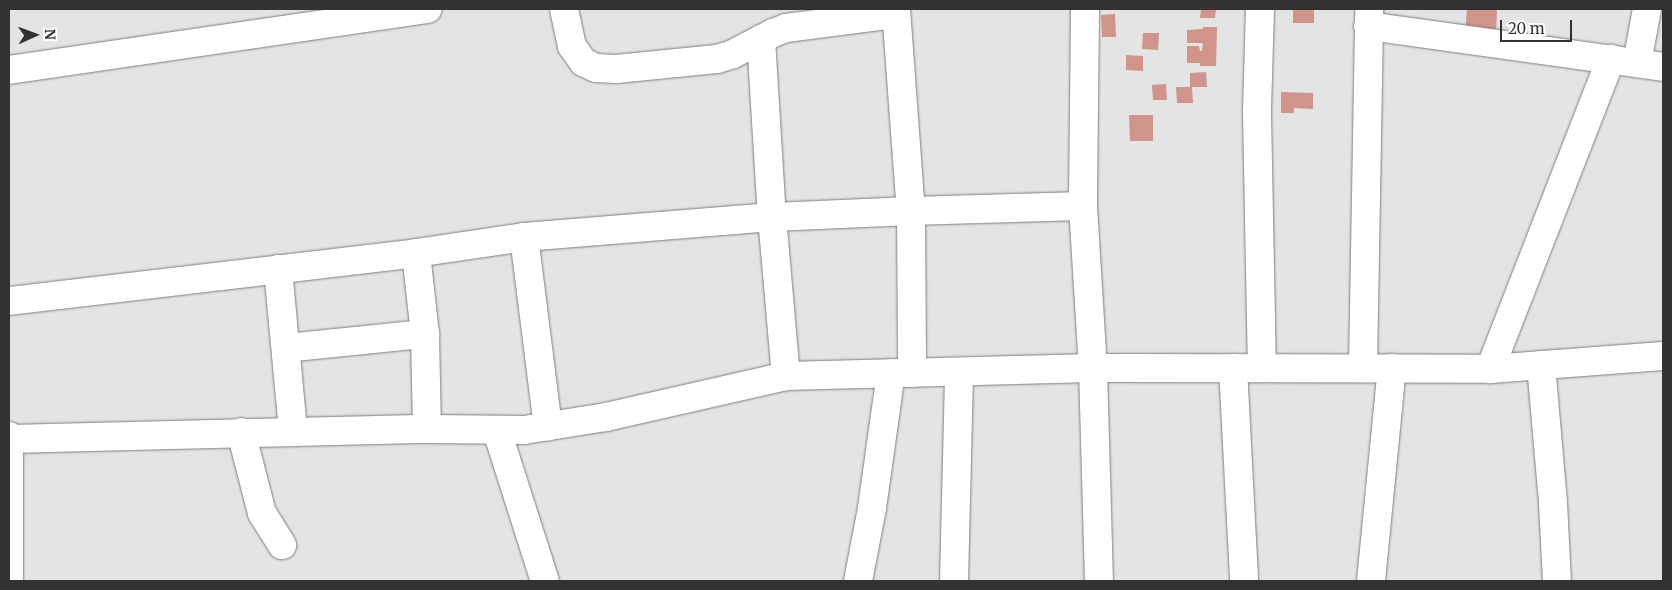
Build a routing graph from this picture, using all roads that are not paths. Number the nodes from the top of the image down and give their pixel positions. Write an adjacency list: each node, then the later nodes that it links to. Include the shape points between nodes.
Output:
1 (428, 9): 11 (street)
2 (564, 9): 8 (street, via 572,46 583,62 596,68 717,59)
3 (1085, 9): 12 (street)
4 (1260, 9): 23 (street, via 1257,113)
5 (1647, 9): 9 (street)
6 (896, 11): 8 (street, via 802,25); 13 (street)
7 (1368, 18): 9 (street); 26 (street)
8 (761, 39): 14 (street)
9 (1624, 61): 10 (street); 28 (street)
10 (1663, 67)
11 (9, 70)
12 (1083, 206): 13 (street); 24 (street)
13 (911, 211): 14 (street); 29 (street)
14 (772, 218): 15 (street); 31 (street)
15 (524, 237): 16 (street); 32 (street)
16 (416, 253): 17 (street); 19 (street)
17 (278, 269): 18 (street); 20 (street)
18 (9, 301)
19 (425, 334): 20 (street); 33 (street)
20 (286, 348): 36 (street)
21 (1663, 356): 22 (street)
22 (1541, 365): 28 (street); 46 (street)
23 (1262, 367): 25 (street); 26 (street)
24 (1093, 368): 25 (street); 30 (street); 43 (street)
25 (1233, 368): 44 (street)
26 (1363, 368): 27 (street)
27 (1392, 368): 28 (street); 45 (street)
28 (1490, 368)
29 (902, 373): 30 (street); 31 (street); 41 (street)
30 (959, 373): 42 (street)
31 (786, 376): 32 (street, via 606,417)
32 (548, 426): 34 (street)
33 (427, 429): 34 (street); 36 (street)
34 (497, 431): 40 (street)
35 (241, 432): 36 (street); 37 (street); 38 (street, via 262,513)
36 (293, 432)
37 (9, 438): 39 (street)
38 (282, 545)
39 (9, 581)
40 (545, 581)
41 (858, 581)
42 (954, 581)
43 (1099, 581)
44 (1244, 581)
45 (1371, 581)
46 (1557, 581)

